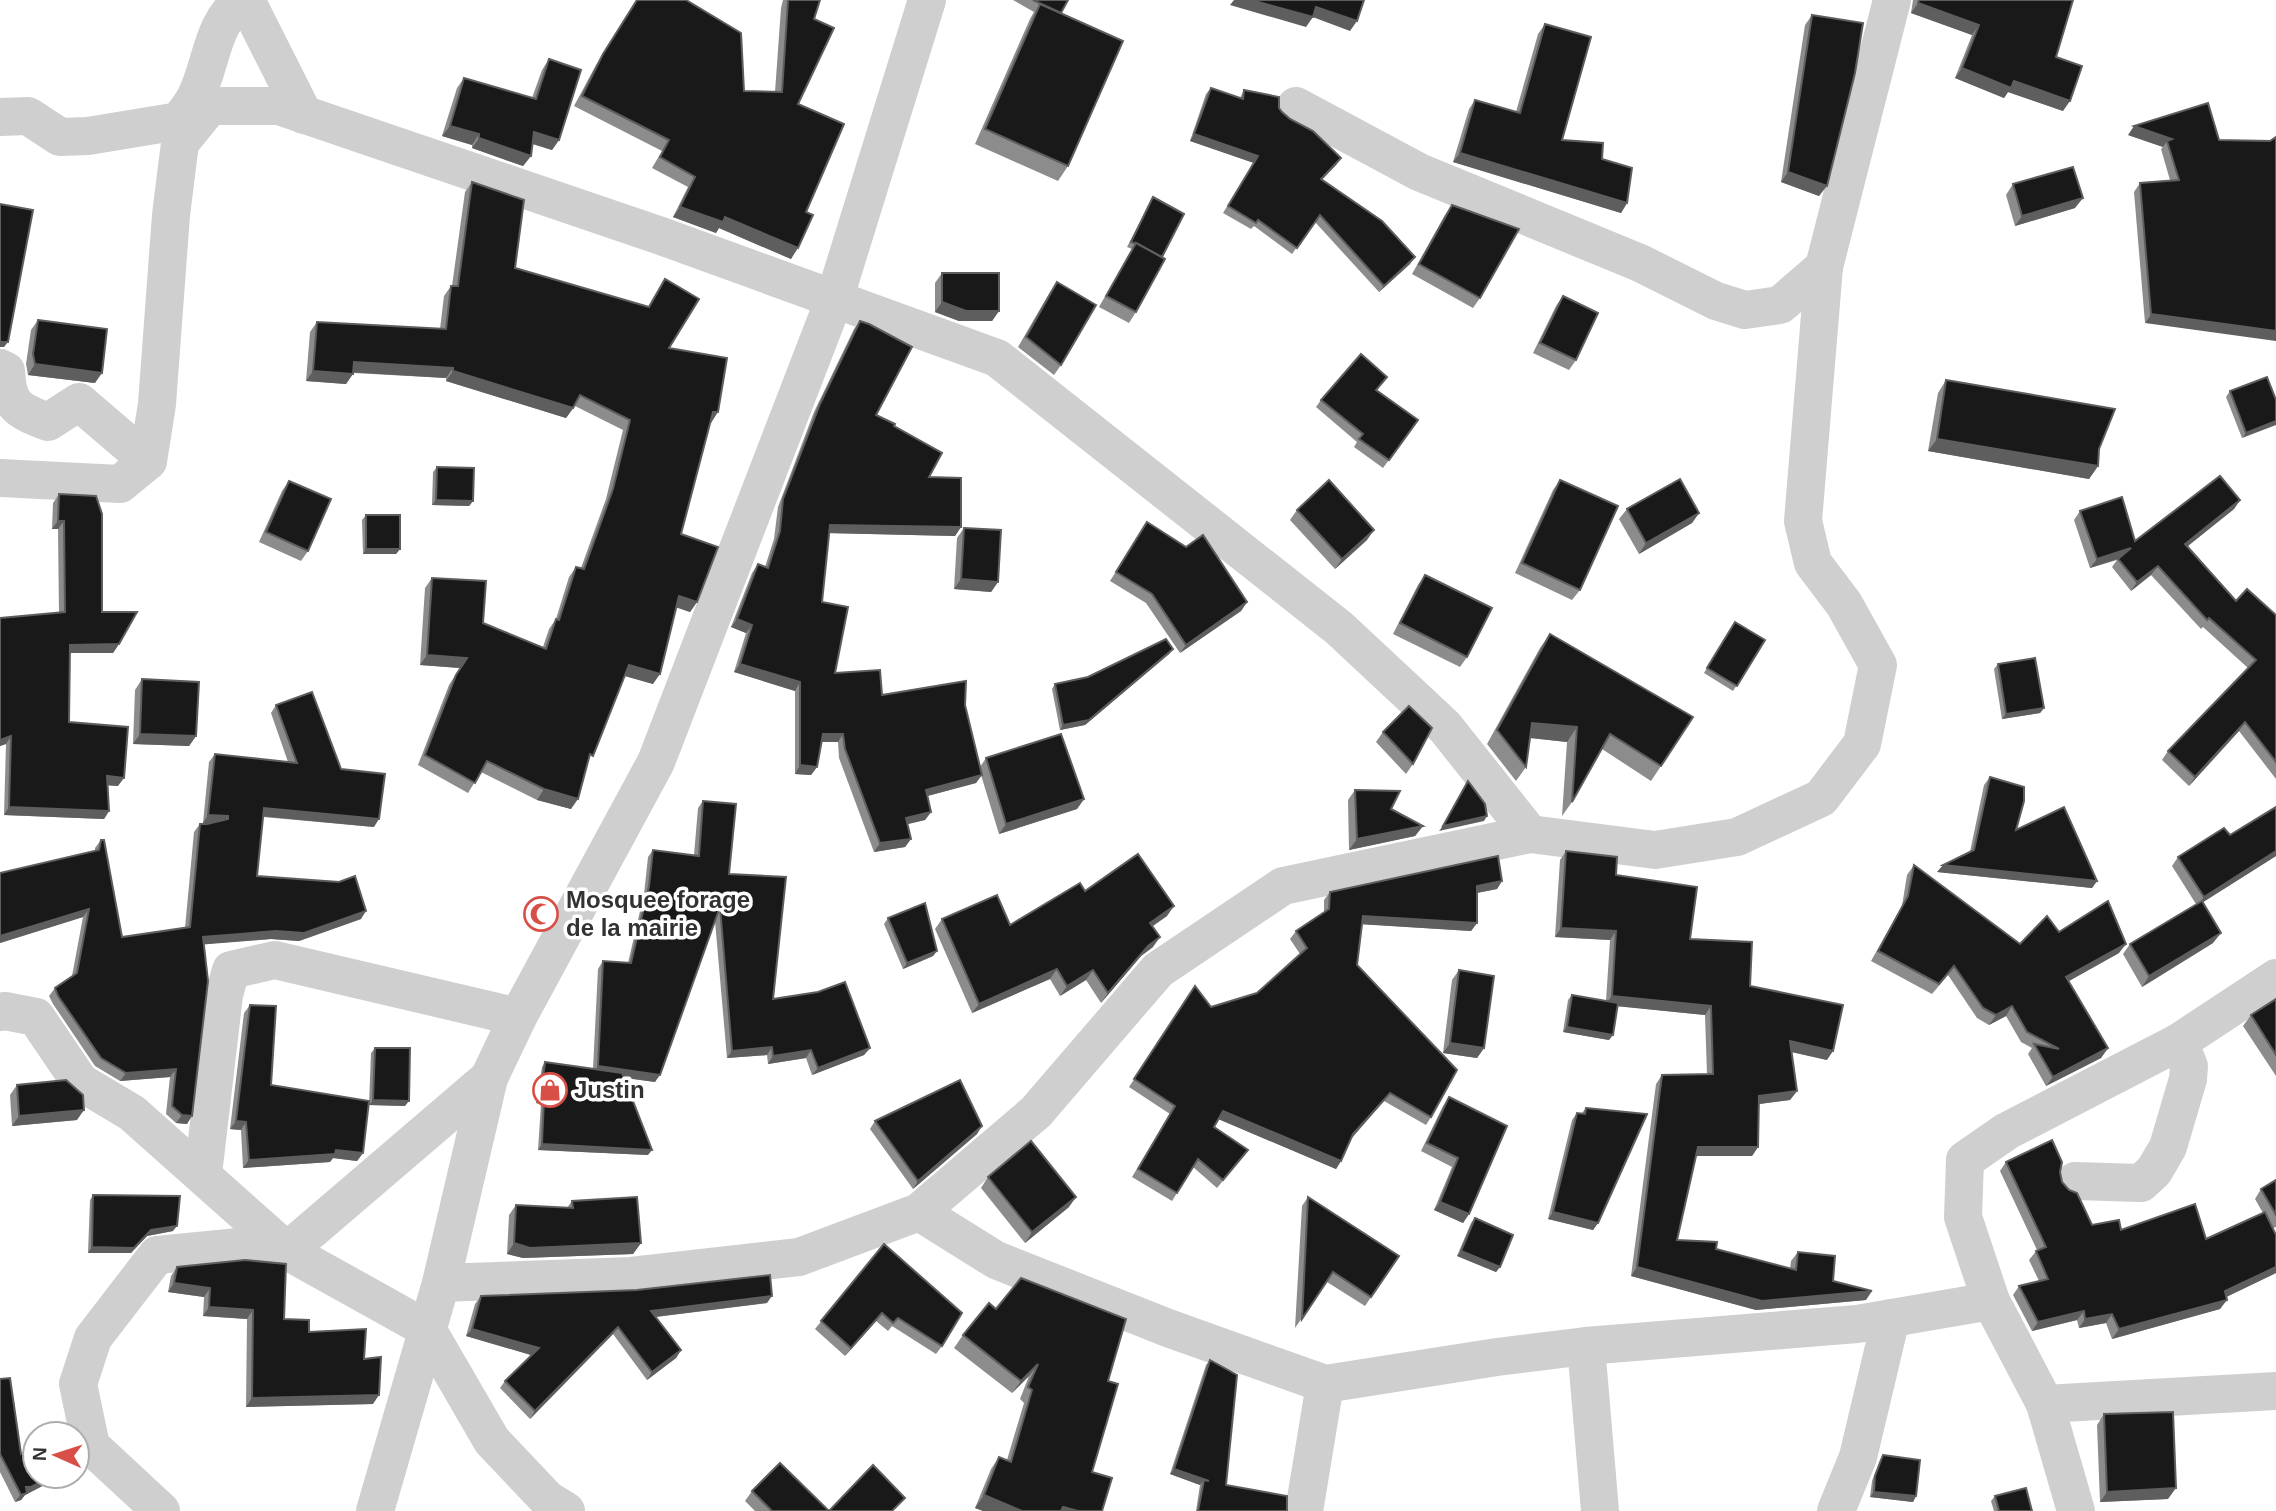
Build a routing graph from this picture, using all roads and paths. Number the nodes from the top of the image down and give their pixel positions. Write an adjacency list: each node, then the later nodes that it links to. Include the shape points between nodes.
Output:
1 (245, 0): 5 (street); 6 (street, via 232,7 211,47 196,98 179,121 60,137 28,116)
2 (927, 0): 8 (street)
3 (1892, 0): 7 (street)
4 (1296, 106): 7 (street, via 1419,172 1745,310 1780,305)
5 (304, 115): 8 (street); 10 (street, via 279,106 210,106 180,143)
6 (0, 117)
7 (1824, 267): 12 (street, via 1803,521 1813,563 1844,604 1878,665 1862,744 1821,798 1737,837 1655,850)
8 (834, 300): 12 (street, via 997,358 1339,628 1445,727); 15 (street, via 656,762)
9 (0, 368): 10 (street, via 6,371 7,390 20,411 48,422 79,402)
10 (148, 461): 11 (street, via 120,484)
11 (0, 478)
12 (1530, 834): 20 (street, via 1283,886 1158,970 1036,1112)
13 (2276, 978): 16 (street)
14 (0, 1012): 18 (street, via 36,1017 80,1082 132,1113)
15 (518, 1017): 17 (street); 18 (street, via 275,960 231,970 224,995)
16 (2179, 1042): 19 (street, via 2189,1066 2188,1079 2168,1147 2154,1171 2141,1183); 23 (street, via 2007,1131 1965,1160 1963,1217)
17 (489, 1078): 21 (street); 22 (street)
18 (203, 1174): 21 (street)
19 (2076, 1181)
20 (919, 1212): 22 (street, via 799,1257 631,1276); 27 (street, via 996,1260)
21 (287, 1251): 25 (street); 30 (street, via 239,1247 157,1255 93,1338 78,1384 91,1446)
22 (441, 1283): 25 (street)
23 (1991, 1301): 24 (street); 29 (street)
24 (1891, 1318): 26 (street); 35 (street, via 1858,1457)
25 (428, 1329): 31 (street); 32 (street, via 492,1441 548,1500)
26 (1587, 1346): 27 (street); 34 (street)
27 (1325, 1384): 33 (street)
28 (2276, 1391): 29 (street)
29 (2045, 1404): 36 (street)
30 (161, 1511)
31 (375, 1511)
32 (566, 1511)
33 (1304, 1511)
34 (1600, 1511)
35 (1836, 1511)
36 (2076, 1511)

